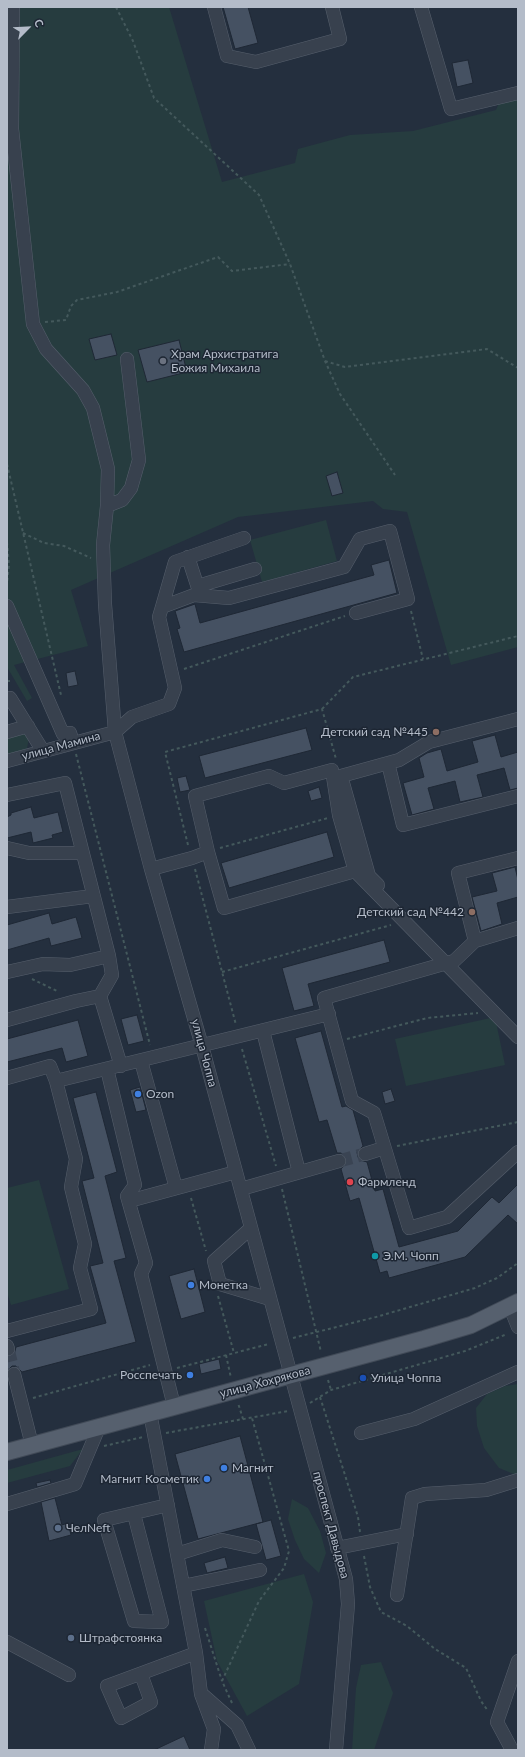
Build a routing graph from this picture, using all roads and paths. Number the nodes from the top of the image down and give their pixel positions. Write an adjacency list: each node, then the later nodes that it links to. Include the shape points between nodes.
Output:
1 (13, 7): 8 (street, via 12,129)
2 (116, 7): 7 (path, via 133,40 154,98 259,196)
3 (214, 7): 4 (street, via 227,56 256,62 340,39)
4 (332, 7)
5 (421, 7): 6 (street, via 451,109)
6 (518, 93)
7 (290, 264): 8 (path, via 232,271 218,257 117,292 77,300 71,306 66,320); 10 (path)
8 (33, 324): 14 (street, улица Чоппа, via 46,349 83,390 93,408 108,469)
9 (127, 359): 14 (street, via 139,460 131,488 122,500)
10 (325, 361): 11 (path, via 345,367 487,349); 13 (path, via 340,394)
11 (518, 368)
12 (7, 464): 15 (path)
13 (395, 475)
14 (107, 506): 19 (street, улица Чоппа)
15 (23, 533): 19 (path, via 44,543 64,546); 33 (path)
16 (244, 538): 18 (street)
17 (7, 542): 21 (path)
18 (188, 557): 22 (street); 25 (street, via 175,562)
19 (104, 564): 38 (street, улица Чоппа)
20 (256, 569): 22 (street)
21 (7, 583)
22 (199, 591): 23 (street, via 229,598 344,567 360,539 390,531); 25 (street, via 194,596)
23 (408, 598): 26 (street); 28 (path)
24 (7, 606): 39 (street, via 63,734 70,733)
25 (162, 607): 29 (street, via 159,617)
26 (356, 613): 29 (path)
27 (518, 636): 28 (path)
28 (423, 660): 34 (path, via 353,676)
29 (172, 673): 38 (street, via 175,688 168,704 132,717)
30 (10, 680): 31 (path)
31 (7, 682)
32 (7, 699): 36 (street, via 10,698)
33 (63, 702)
34 (322, 709): 43 (path); 50 (path, via 165,752)
35 (518, 719): 42 (street, via 429,742 399,760)
36 (28, 726): 37 (street); 40 (street)
37 (7, 732)
38 (115, 732): 40 (street, улица Мамина); 52 (street, улица Чоппа)
39 (71, 736)
40 (43, 752): 41 (street, улица Мамина)
41 (7, 761)
42 (388, 763): 43 (street); 45 (street, via 403,825)
43 (340, 776): 60 (street, via 369,876)
44 (7, 796): 49 (street, via 65,783)
45 (518, 796)
46 (338, 815): 48 (path); 48 (street, via 332,770 284,783 269,776 195,796); 53 (street)
47 (7, 848): 49 (street, via 29,853)
48 (208, 852): 50 (street); 53 (street, via 224,908)
49 (82, 853): 54 (street)
50 (192, 858): 52 (street); 62 (path)
51 (518, 858): 58 (street, via 458,874)
52 (151, 869): 73 (street, улица Чоппа)
53 (355, 872): 56 (street)
54 (93, 896): 55 (street); 59 (street)
55 (7, 907)
56 (404, 921): 60 (street); 62 (path)
57 (518, 928): 58 (street)
58 (475, 941): 60 (street)
59 (109, 956): 61 (street, via 70,965 43,964); 63 (street, via 112,975)
60 (450, 962): 65 (street); 66 (street, via 324,998); 68 (street)
61 (11, 971): 64 (path)
62 (222, 972): 70 (path)
63 (100, 996): 64 (street); 75 (street)
64 (76, 1001): 67 (street)
65 (494, 1012): 71 (street); 72 (path, via 427,1018)
66 (329, 1014): 69 (street); 72 (street)
67 (7, 1020)
68 (518, 1025)
69 (263, 1031): 70 (street); 85 (street)
70 (239, 1037): 73 (street); 86 (path)
71 (518, 1037)
72 (336, 1042): 80 (street, via 352,1101 374,1113)
73 (202, 1046): 74 (street); 84 (street, улица Чоппа)
74 (141, 1061): 75 (street); 87 (street)
75 (121, 1066): 76 (street)
76 (107, 1069): 78 (street); 89 (street, via 135,1185 128,1196)
77 (7, 1078): 78 (street, via 50,1066)
78 (56, 1081): 95 (street, via 76,1159 71,1187 85,1244 80,1268 91,1309)
79 (518, 1122): 80 (path)
80 (384, 1148): 81 (street, via 409,1228 446,1217); 82 (street)
81 (518, 1152)
82 (365, 1154)
83 (339, 1161): 85 (street)
84 (236, 1172): 87 (street); 88 (street, улица Чоппа)
85 (299, 1172): 86 (street)
86 (279, 1178): 88 (street); 96 (path)
87 (176, 1188): 89 (street)
88 (241, 1189): 90 (street, улица Чоппа)
89 (129, 1201): 98 (street, via 146,1263 141,1274)
90 (251, 1228): 92 (street, улица Чоппа); 92 (street, via 214,1261 220,1284)
91 (518, 1263): 96 (path, via 497,1278 475,1288)
92 (270, 1299): 97 (street, улица Чоппа)
93 (514, 1304): 94 (street); 99 (main road, улица Хохрякова, via 471,1325)
94 (518, 1327)
95 (7, 1331)
96 (318, 1332): 97 (path); 99 (path)
97 (282, 1341): 98 (path, via 168,1370); 102 (street, улица Чоппа)
98 (163, 1362): 104 (path); 105 (street)
99 (324, 1366): 102 (main road, улица Хохрякова); 103 (path)
100 (518, 1372): 109 (street, via 414,1419)
101 (14, 1374): 104 (street)
102 (291, 1375): 105 (main road, улица Хохрякова); 120 (street, проспект Давыдова)
103 (331, 1390)
104 (21, 1401): 111 (street)
105 (174, 1406): 106 (main road, улица Хохрякова)
106 (150, 1413): 108 (main road, улица Хохрякова); 110 (street)
107 (252, 1418): 131 (path, via 289,1551 284,1568 260,1600)
108 (99, 1427): 111 (main road, улица Хохрякова); 112 (street)
109 (361, 1433)
110 (154, 1435): 112 (path); 116 (street)
111 (32, 1445): 113 (main road, улица Хохрякова)
112 (90, 1449): 115 (street, via 75,1484)
113 (7, 1452)
114 (518, 1480): 118 (street, via 486,1490 425,1494 412,1498)
115 (7, 1504)
116 (168, 1505): 117 (street); 121 (street)
117 (134, 1514): 117 (street, via 104,1520 134,1621 162,1622)
118 (407, 1534): 120 (street); 124 (street)
119 (256, 1547): 121 (street, via 222,1540)
120 (337, 1548): 136 (street, проспект Давыдова, via 346,1579 348,1604)
121 (177, 1554): 123 (street)
122 (260, 1570): 123 (street)
123 (184, 1586): 127 (street)
124 (397, 1595)
125 (203, 1622): 131 (path)
126 (7, 1642): 130 (street)
127 (196, 1653): 129 (street); 132 (street)
128 (518, 1661): 137 (street, via 496,1722)
129 (141, 1674)
130 (69, 1675)
131 (222, 1681): 133 (path, via 232,1703)
132 (201, 1694): 133 (street); 134 (street, via 214,1728)
133 (224, 1714): 135 (street, via 237,1725)
134 (209, 1749)
135 (249, 1750)
136 (336, 1750)
137 (512, 1750)

